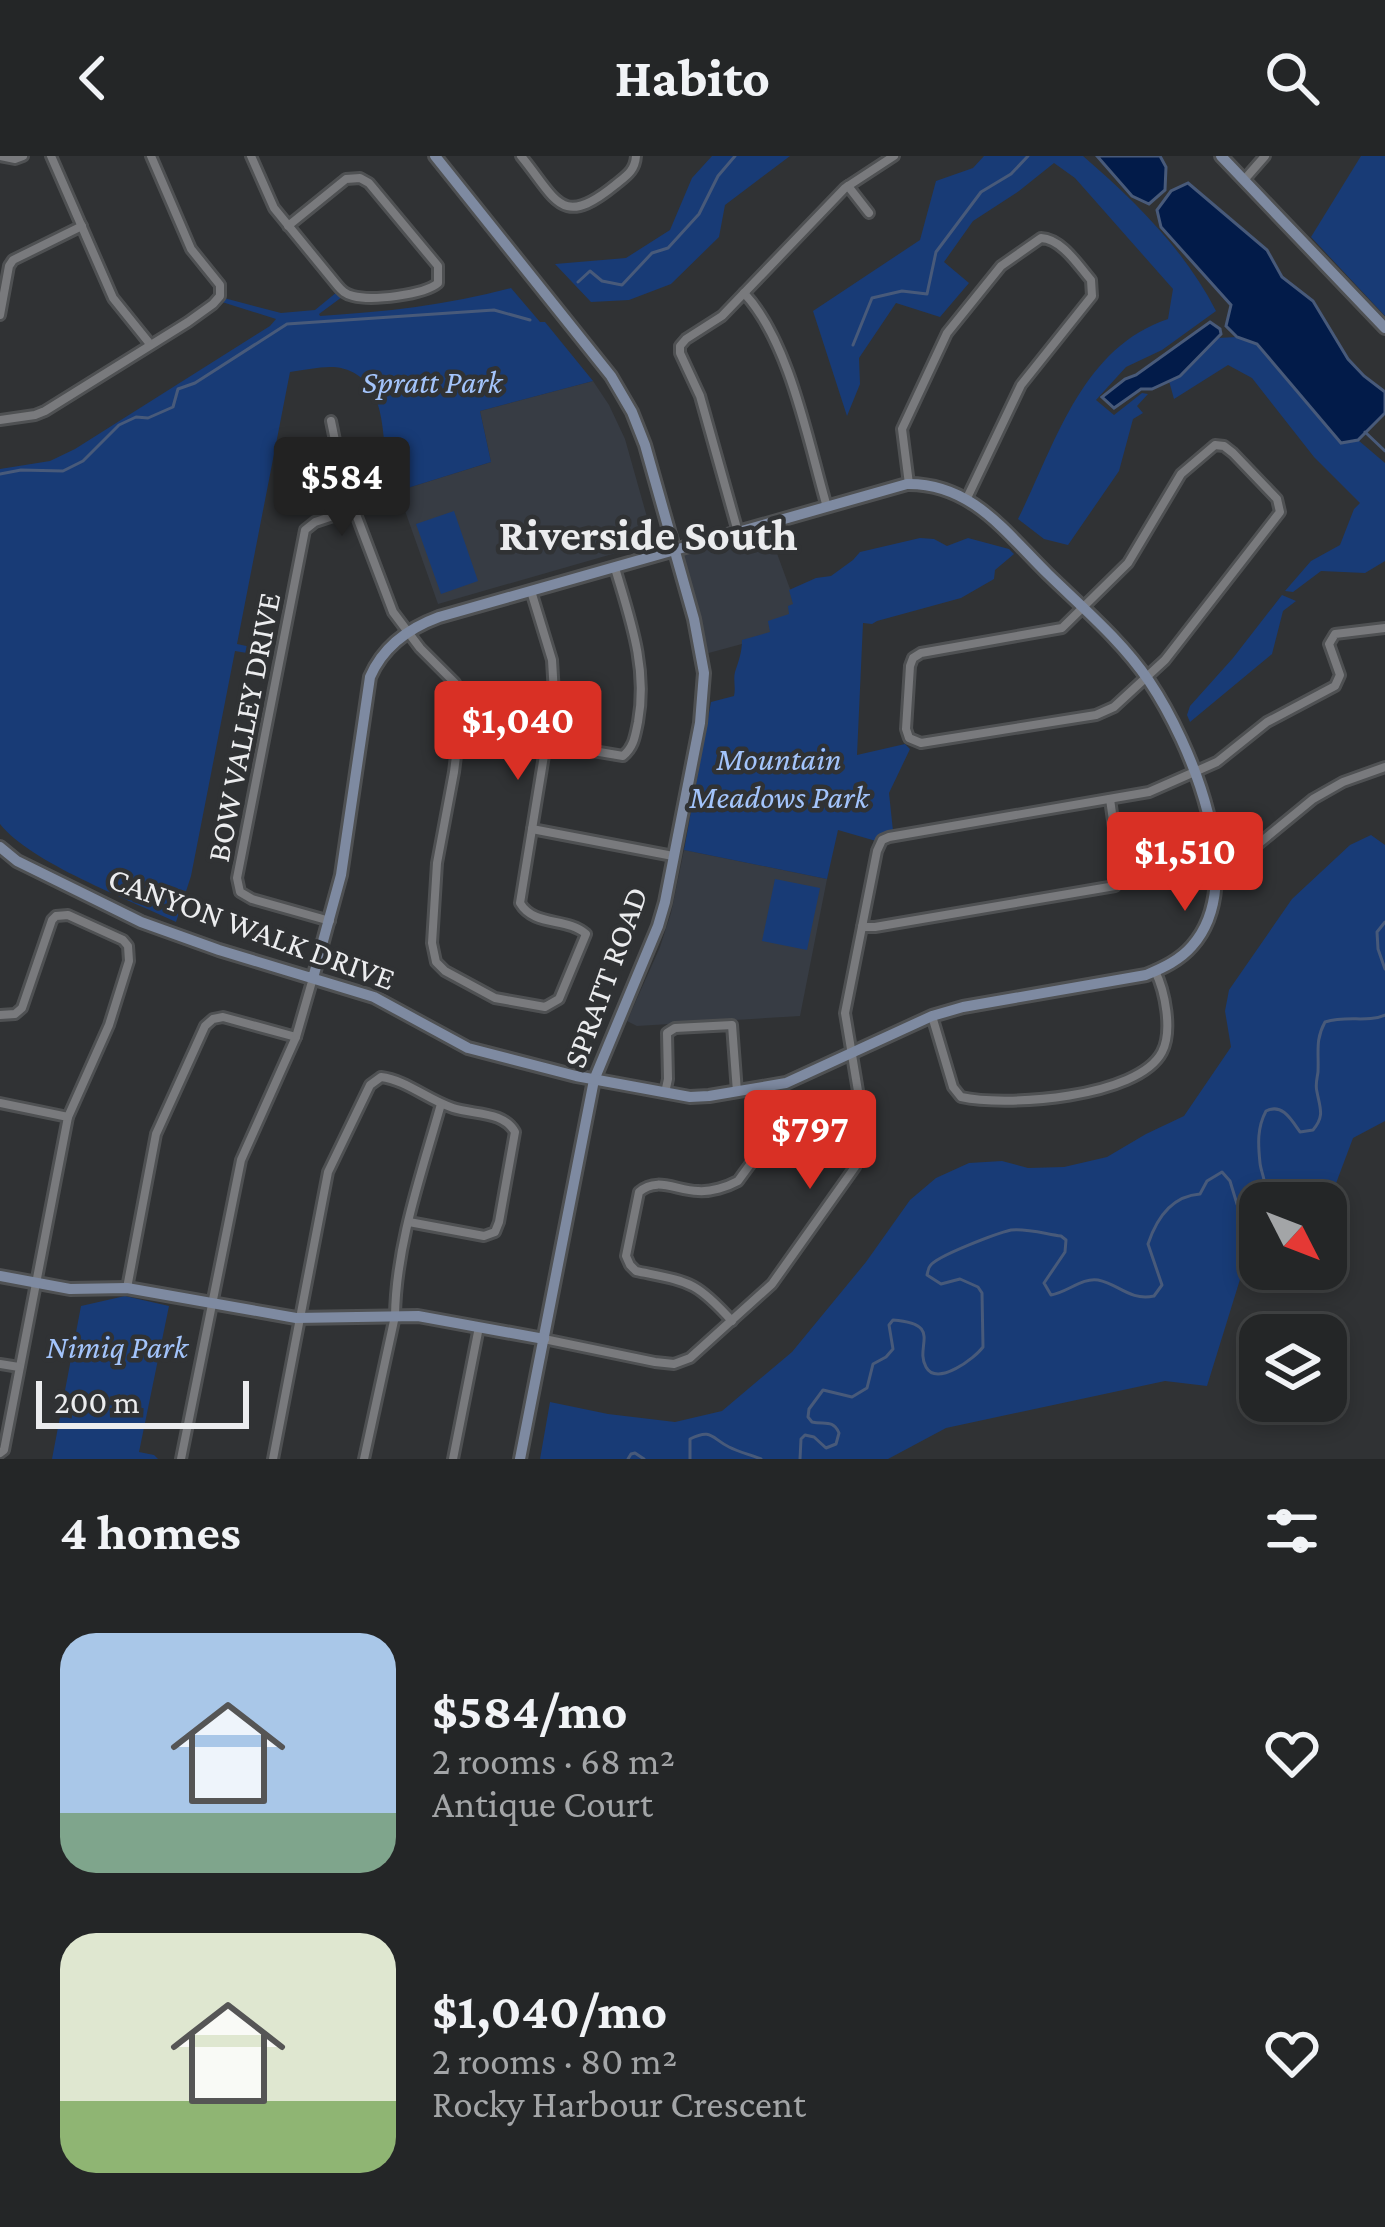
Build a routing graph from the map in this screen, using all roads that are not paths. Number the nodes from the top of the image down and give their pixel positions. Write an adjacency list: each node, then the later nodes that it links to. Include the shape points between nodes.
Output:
1 (0, 156): 2 (street)
2 (23, 156)
3 (51, 156): 15 (street)
4 (151, 156): 20 (street, via 191,249 221,289 213,304)
5 (251, 156): 16 (street)
6 (435, 156): 28 (street, SPRATT ROAD, via 622,393)
7 (521, 156): 8 (street, via 567,208 594,201 632,171)
8 (636, 156)
9 (894, 156): 13 (street)
10 (1221, 156): 12 (street)
11 (1265, 156): 12 (street)
12 (1244, 180): 19 (street)
13 (848, 185): 14 (street); 17 (street)
14 (869, 212)
15 (82, 226): 18 (street, via 13,260); 20 (street, via 113,298)
16 (288, 226): 16 (street, via 348,294 413,294 438,283 438,266 360,178 346,179)
17 (744, 293): 25 (street, via 784,362); 27 (street, via 680,350)
18 (0, 315)
19 (1385, 328)
20 (151, 345): 21 (street, via 45,411)
21 (0, 420)
22 (331, 422): 26 (street)
23 (909, 484): 24 (street, CANYON WALK DRIVE); 24 (street, via 902,429 947,333 1001,266 1048,238 1091,280 1093,292 1021,385); 25 (street, CANYON WALK DRIVE)
24 (967, 498): 31 (street, CANYON WALK DRIVE)
25 (827, 507): 27 (street, CANYON WALK DRIVE)
26 (354, 509): 33 (street, via 390,607); 43 (street, BOW VALLEY DRIVE, via 305,530 237,878 252,899)
27 (739, 532): 28 (street, CANYON WALK DRIVE)
28 (675, 551): 29 (street, CANYON WALK DRIVE); 41 (street, SPRATT ROAD, via 704,683)
29 (615, 568): 30 (street, CANYON WALK DRIVE); 35 (street, via 641,665 632,748 617,756)
30 (531, 590): 33 (street, CANYON WALK DRIVE); 35 (street, via 552,660)
31 (1083, 608): 34 (street, CANYON WALK DRIVE); 34 (street, via 1058,631 913,658 909,737 921,743 1096,715); 34 (street, via 1128,563 1181,475 1210,448 1229,448 1274,495 1278,517)
32 (1385, 628): 37 (street, via 1335,634 1335,686)
33 (408, 633): 39 (street, via 463,700 436,863 434,957 496,998 545,1007 559,999 586,934 522,908); 43 (street, via 370,677)
34 (1147, 678): 37 (street, CANYON WALK DRIVE)
35 (546, 743): 39 (street)
36 (1385, 766): 42 (street, via 1313,799 1245,855)
37 (1195, 773): 38 (street); 42 (street, CANYON WALK DRIVE)
38 (1110, 799): 44 (street, via 885,838); 44 (street, via 1121,878 1115,886)
39 (532, 829): 41 (street)
40 (0, 847): 46 (street, CANYON WALK DRIVE, via 141,922)
41 (673, 856): 51 (street, SPRATT ROAD, via 658,926)
42 (1215, 860): 45 (street, CANYON WALK DRIVE, via 1202,931)
43 (330, 922): 46 (street)
44 (862, 926): 50 (street, via 845,1013)
45 (1155, 971): 48 (street, CANYON WALK DRIVE); 48 (street, via 1166,1024 1162,1052 1141,1072 1069,1097 962,1097)
46 (314, 978): 49 (street); 51 (street, CANYON WALK DRIVE, via 374,997 468,1048)
47 (0, 1015): 57 (street, via 22,1008 56,916 128,946 109,1025)
48 (932, 1016): 50 (street, CANYON WALK DRIVE)
49 (296, 1037): 61 (street, via 223,1017 205,1026 156,1134); 62 (street, via 241,1160)
50 (852, 1052): 52 (street, CANYON WALK DRIVE); 65 (street, via 860,1156 772,1284)
51 (595, 1080): 54 (street, CANYON WALK DRIVE); 67 (street, SPRATT ROAD)
52 (767, 1088): 53 (street, CANYON WALK DRIVE); 65 (street, via 770,1133 738,1181 702,1191 643,1188 626,1256 636,1271 694,1285)
53 (737, 1091): 54 (street, CANYON WALK DRIVE); 54 (street, via 732,1025 667,1033)
54 (665, 1093)
55 (0, 1102): 57 (street)
56 (441, 1104): 58 (street); 58 (street, via 512,1126 500,1222 484,1236); 64 (street, via 392,1078 370,1085 328,1172)
57 (68, 1117): 60 (street)
58 (409, 1222): 63 (street)
59 (0, 1276): 60 (street)
60 (36, 1283): 61 (street); 69 (street)
61 (127, 1288): 62 (street)
62 (212, 1302): 64 (street); 71 (street)
63 (394, 1316): 64 (street); 66 (street); 73 (street)
64 (300, 1318): 72 (street)
65 (732, 1321): 67 (street, via 674,1364)
66 (479, 1327): 67 (street); 74 (street)
67 (544, 1339): 75 (street, SPRATT ROAD)
68 (0, 1364): 69 (street)
69 (19, 1367): 70 (street)
70 (0, 1453)
71 (182, 1459)
72 (273, 1459)
73 (364, 1459)
74 (453, 1459)
75 (520, 1459)

